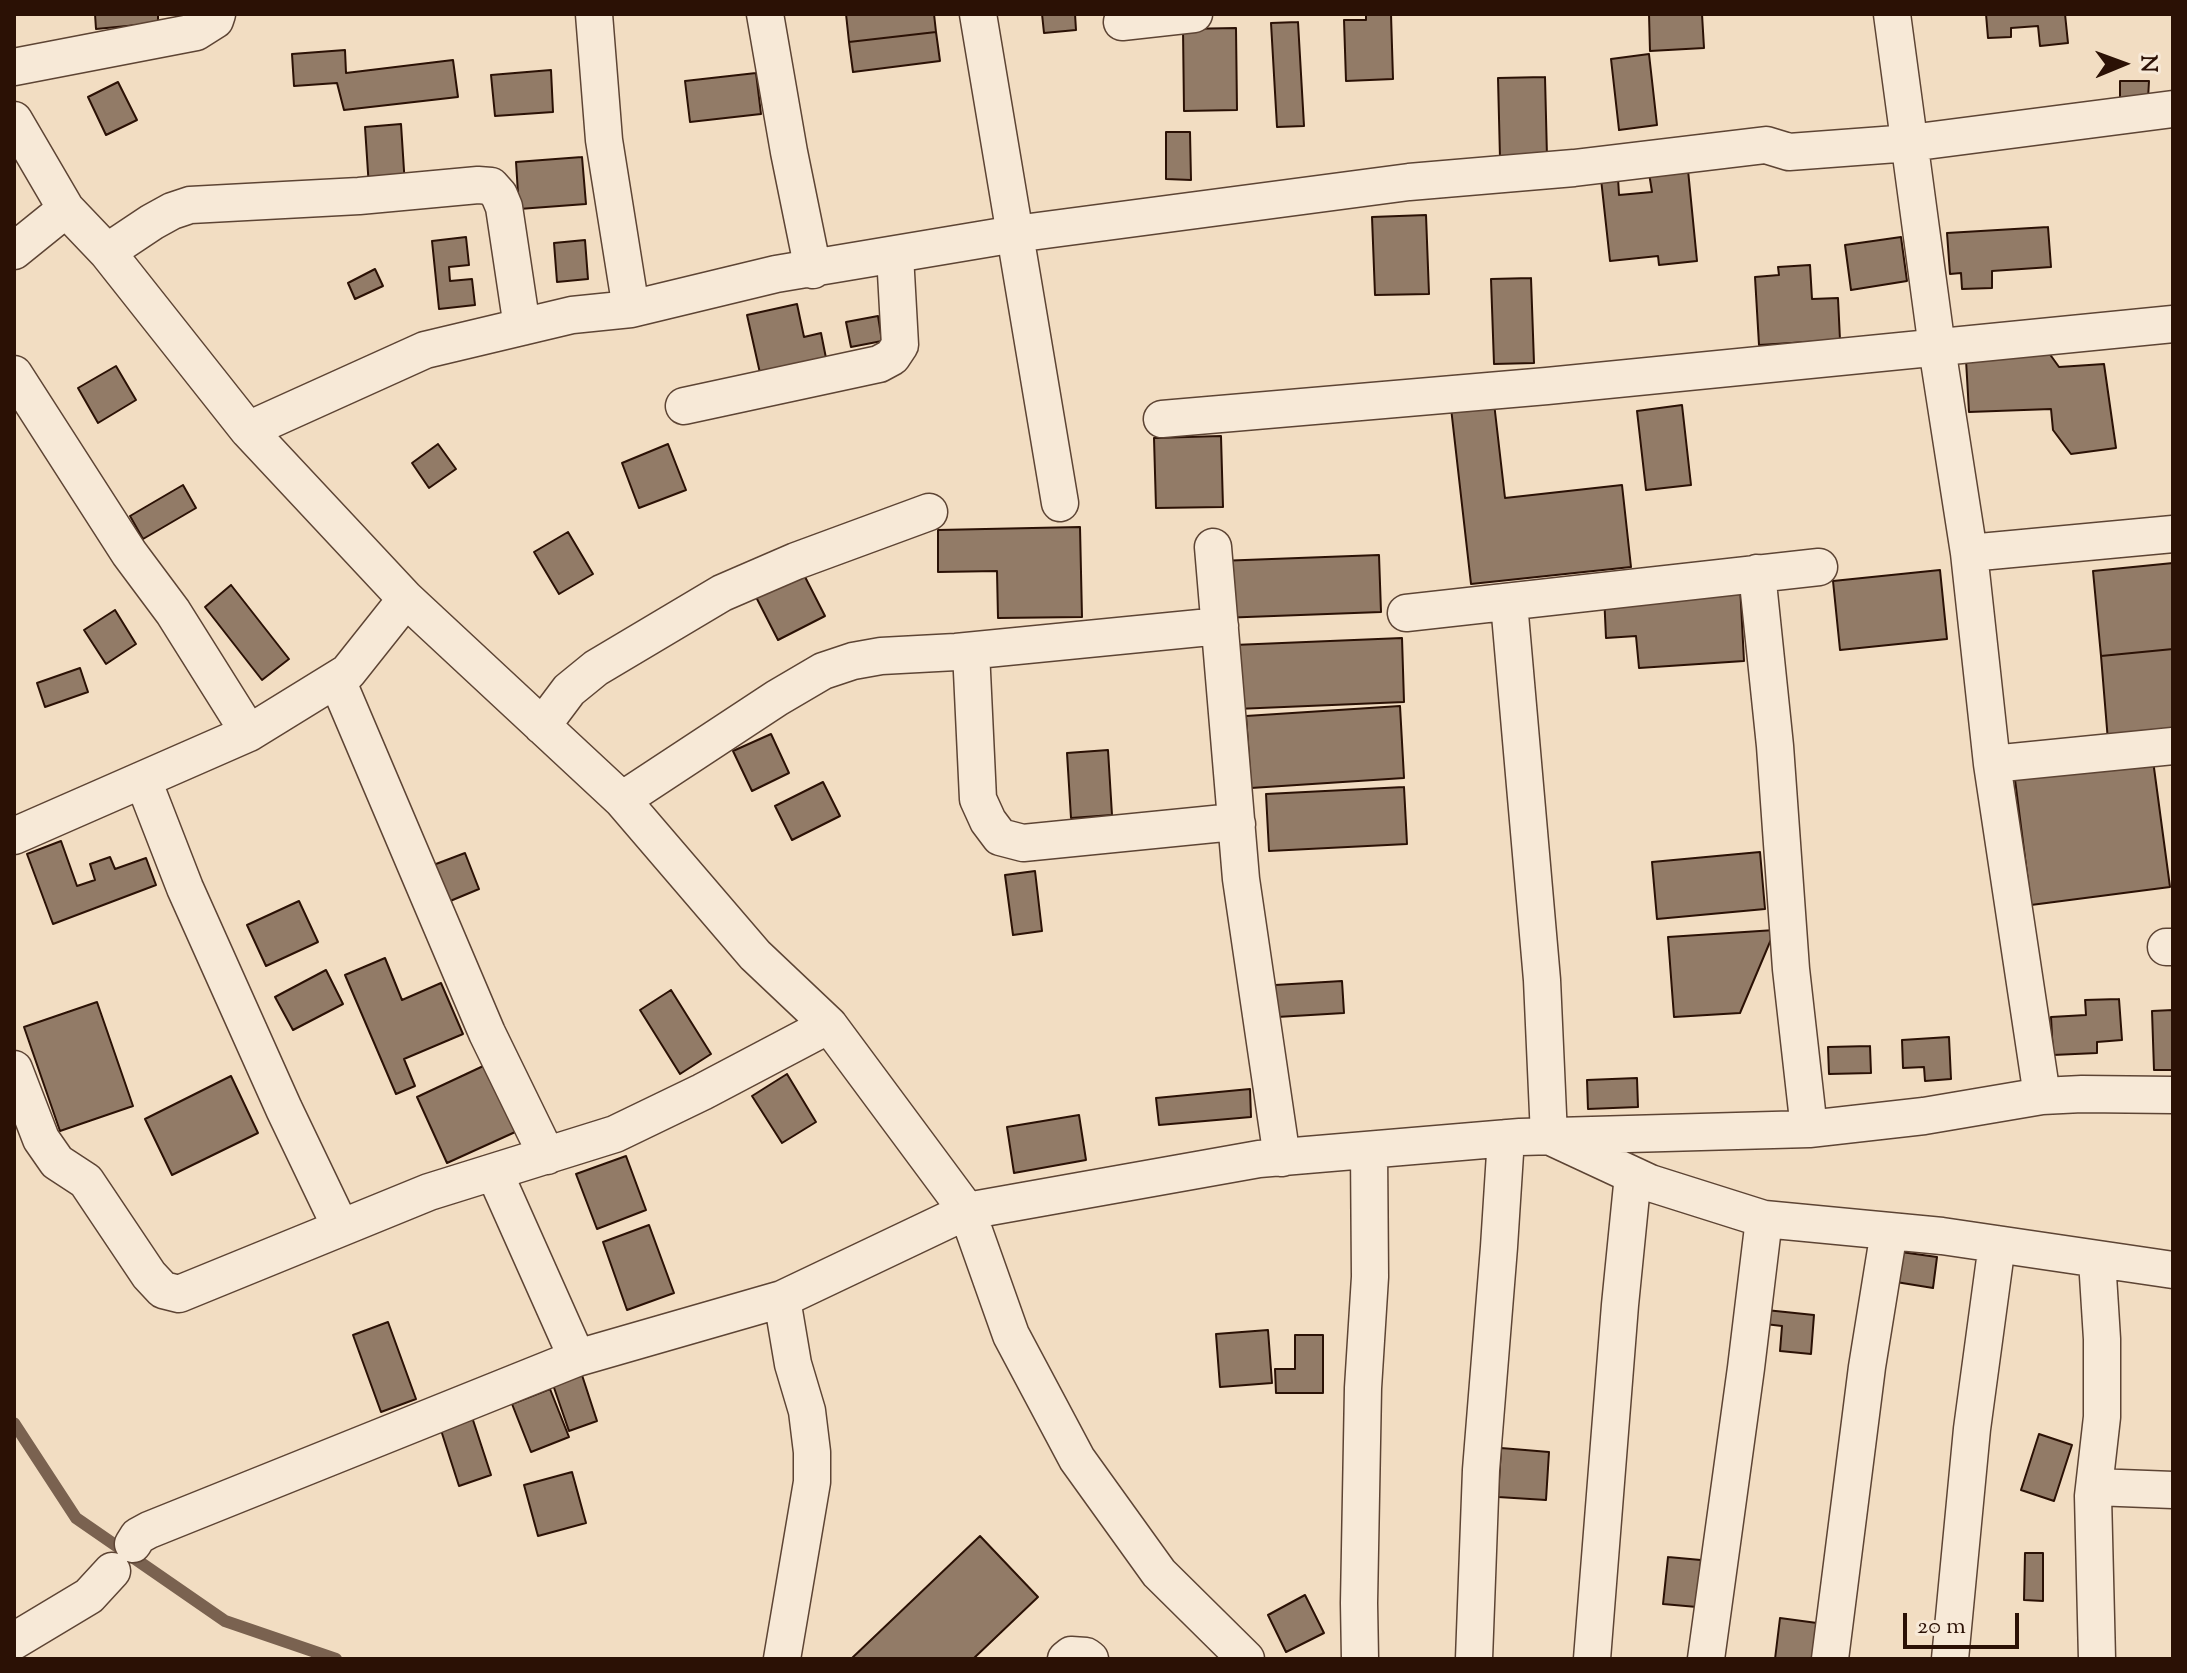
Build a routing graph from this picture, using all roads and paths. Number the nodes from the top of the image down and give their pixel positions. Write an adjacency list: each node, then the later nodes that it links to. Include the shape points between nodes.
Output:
1 (217, 14): 8 (street, via 196,32)
2 (594, 14): 18 (street, via 604,140)
3 (765, 14): 17 (street)
4 (978, 14): 13 (street)
5 (1194, 14): 7 (street)
6 (1892, 14): 11 (street)
7 (1122, 22)
8 (14, 67)
9 (2173, 109): 11 (street)
10 (14, 120): 12 (street)
11 (1910, 143): 13 (street, via 1789,152 1766,145 1409,182); 21 (street)
12 (66, 209): 14 (street); 15 (street)
13 (1015, 234): 16 (street); 26 (street)
14 (14, 251)
15 (107, 252): 20 (street, via 190,205 491,186 504,207); 25 (street)
16 (895, 255): 17 (street); 23 (street, via 900,345 892,357)
17 (813, 270): 18 (street)
18 (631, 309): 20 (street)
19 (2173, 324): 21 (street)
20 (522, 327): 25 (street, via 425,350)
21 (1937, 348): 24 (street); 30 (street)
22 (14, 374): 40 (street)
23 (684, 406)
24 (1162, 419)
25 (248, 430): 33 (street)
26 (1060, 503)
27 (929, 512): 39 (street, via 722,593 596,668 569,690)
28 (2173, 534): 30 (street)
29 (1213, 547): 36 (street)
30 (1969, 553): 42 (street)
31 (1819, 567): 32 (street)
32 (1757, 573): 34 (street); 51 (street)
33 (406, 599): 38 (street); 39 (street)
34 (1509, 603): 35 (street); 52 (street, via 1542,980)
35 (1406, 613)
36 (1220, 626): 37 (street); 45 (street)
37 (971, 651): 44 (street, via 881,656 823,671); 45 (street, via 978,799 1000,837 1023,843)
38 (337, 680): 40 (street); 55 (street, via 487,1033)
39 (542, 726): 44 (street)
40 (249, 733): 43 (street)
41 (2173, 746): 42 (street)
42 (1992, 764): 50 (street)
43 (143, 780): 46 (street); 61 (street, via 191,902)
44 (622, 800): 47 (street, via 755,955)
45 (1237, 824): 56 (street)
46 (14, 836)
47 (829, 1025): 55 (street, via 615,1134); 59 (street)
48 (14, 1069): 61 (street, via 41,1139 57,1162 86,1181 163,1290 179,1294)
49 (2173, 1095): 50 (street)
50 (2042, 1096): 51 (street)
51 (1809, 1129): 52 (street)
52 (1549, 1136): 53 (street); 58 (street)
53 (1506, 1138): 54 (street); 76 (street, via 1481,1470)
54 (1369, 1150): 56 (street); 75 (street)
55 (547, 1156): 57 (street)
56 (1282, 1158): 59 (street)
57 (494, 1172): 61 (street); 67 (street)
58 (1633, 1175): 60 (street); 77 (street)
59 (967, 1211): 66 (street); 71 (street, via 1011,1335 1077,1459 1159,1573)
60 (1764, 1219): 62 (street); 78 (street)
61 (341, 1228)
62 (1889, 1231): 63 (street); 79 (street)
63 (1997, 1244): 64 (street); 80 (street, via 1972,1429)
64 (2097, 1260): 65 (street); 68 (street, via 2102,1417)
65 (2173, 1270)
66 (782, 1299): 67 (street); 72 (street, via 807,1411 812,1482)
67 (577, 1358): 70 (street, via 149,1530 138,1536 89,1596)
68 (2094, 1487): 69 (street); 81 (street)
69 (2173, 1490)
70 (14, 1641)
71 (1227, 1653)
72 (782, 1659)
73 (1066, 1659): 74 (street)
74 (1090, 1659)
75 (1360, 1659)
76 (1474, 1659)
77 (1592, 1659)
78 (1706, 1659)
79 (1830, 1659)
80 (1950, 1659)
81 (2097, 1659)

